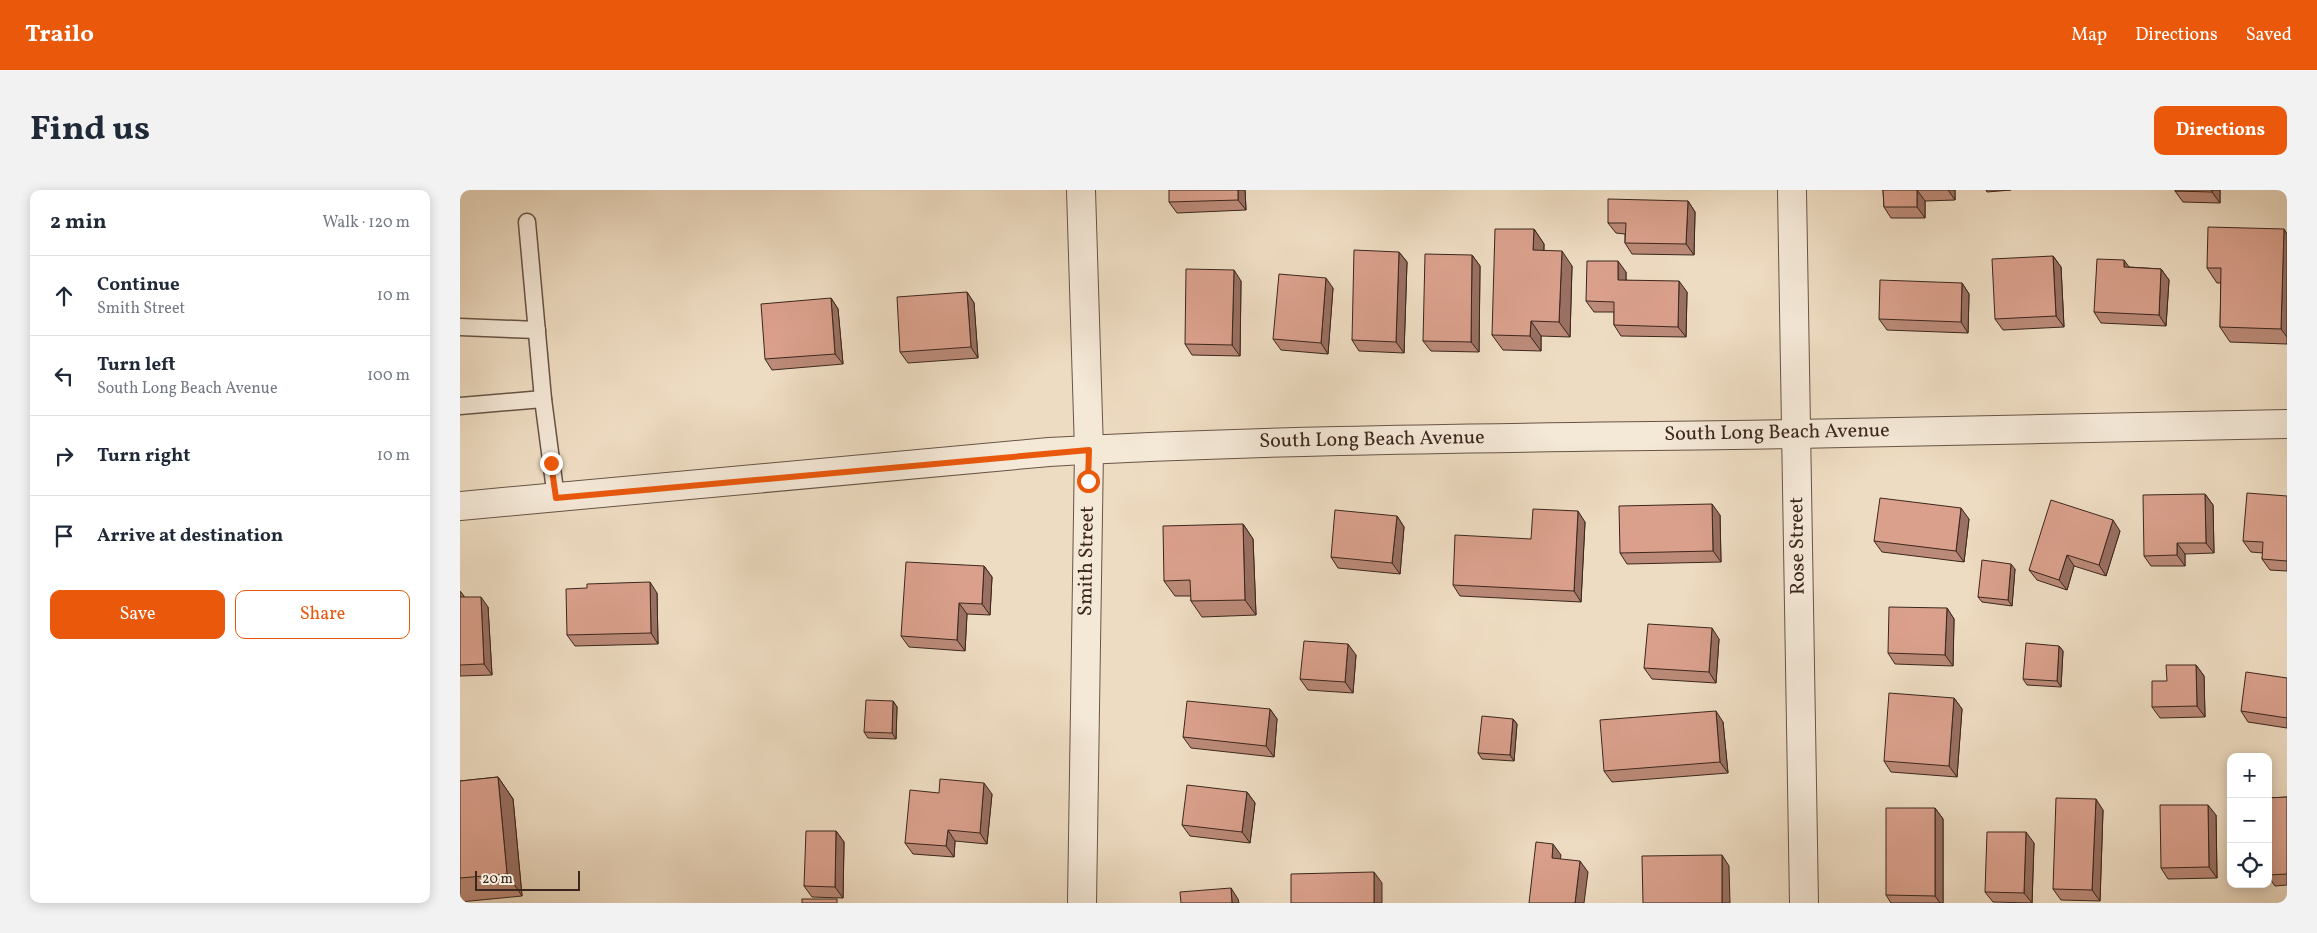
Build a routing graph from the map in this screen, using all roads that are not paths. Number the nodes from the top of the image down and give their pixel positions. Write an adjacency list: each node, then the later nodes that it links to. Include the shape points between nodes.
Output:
1 (1081, 190): 10 (street, Smith Street)
2 (1792, 190): 9 (street, Rose Street)
3 (527, 222): 5 (lane)
4 (460, 327): 5 (lane)
5 (537, 330): 6 (lane)
6 (544, 399): 7 (lane); 11 (lane)
7 (460, 406)
8 (2287, 424): 9 (street, South Long Beach Avenue)
9 (1796, 434): 10 (street, South Long Beach Avenue, via 1344,439); 14 (street, Rose Street)
10 (1089, 450): 11 (street, South Long Beach Avenue); 13 (street, Smith Street)
11 (556, 498): 12 (street, South Long Beach Avenue)
12 (460, 506)
13 (1082, 903)
14 (1804, 903)

